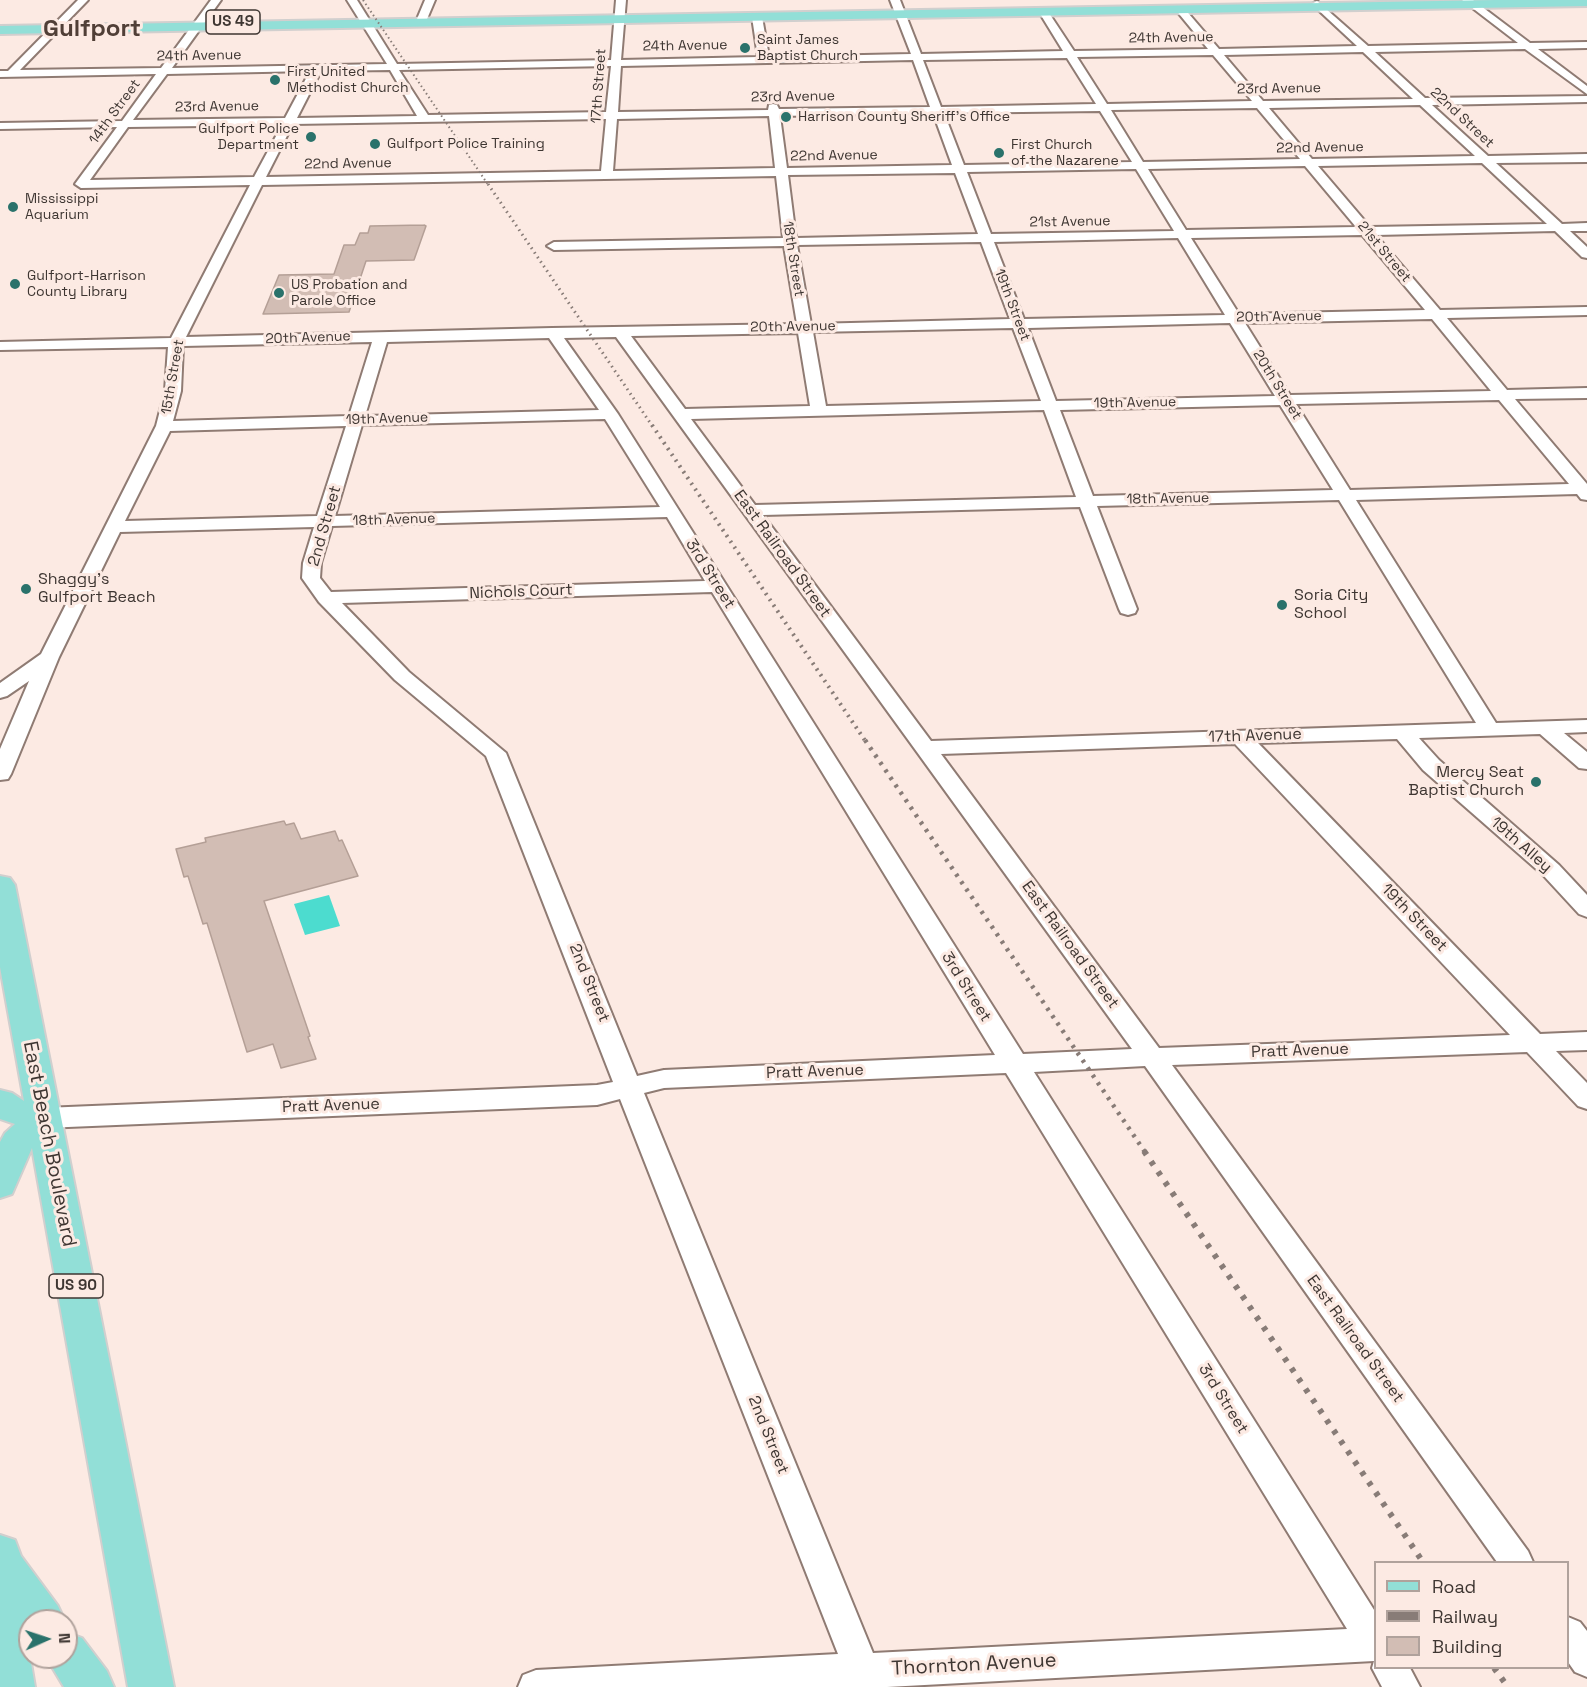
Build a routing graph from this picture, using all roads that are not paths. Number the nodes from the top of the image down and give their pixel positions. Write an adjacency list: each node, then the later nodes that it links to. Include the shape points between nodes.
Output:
1 (68, 0): 19 (street)
2 (83, 0): 19 (street)
3 (216, 0): 18 (street, 14th Street)
4 (352, 0): 17 (street)
5 (430, 0): 16 (street)
6 (621, 0): 15 (street, 17th Street)
7 (1533, 0): 8 (main road, US 49)
8 (1470, 2): 9 (main road, US 49); 11 (main road, US 49); 22 (street)
9 (1587, 2)
10 (1177, 5): 11 (main road, US 49); 12 (main road, US 49); 24 (street, 21st Street)
11 (1319, 5): 23 (street, 22nd Street)
12 (1041, 7): 13 (main road, US 49); 25 (street, 20th Street)
13 (898, 8): 14 (main road, US 49); 26 (street, 19th Street)
14 (756, 13): 15 (main road, US 49); 27 (street)
15 (619, 17): 16 (main road, US 49); 17 (main road, US 49); 28 (street, 17th Street)
16 (422, 19): 17 (main road, US 49)
17 (367, 22): 18 (main road, US 49); 30 (street)
18 (198, 25): 19 (main road, US 49); 31 (street, 14th Street)
19 (49, 27): 20 (main road, US 49); 32 (street)
20 (0, 28)
21 (1587, 45): 22 (street, 24th Avenue)
22 (1528, 46): 23 (street, 24th Avenue); 33 (street)
23 (1367, 49): 24 (street, 24th Avenue); 34 (street, 22nd Street)
24 (1216, 52): 25 (street, 24th Avenue); 36 (street, 21st Street)
25 (1072, 55): 26 (street, 24th Avenue); 37 (street, 20th Street)
26 (917, 57): 27 (street, 24th Avenue); 38 (street, 19th Street)
27 (764, 60): 28 (street, 24th Avenue)
28 (616, 63): 30 (street, 24th Avenue); 40 (street, 17th Street)
29 (317, 68): 30 (street, 24th Avenue); 31 (street, 24th Avenue); 43 (street, 15th Street)
30 (394, 69): 41 (street)
31 (163, 71): 32 (street, 24th Avenue); 45 (street, 14th Street)
32 (4, 73)
33 (1587, 92): 34 (street, 23rd Avenue)
34 (1421, 99): 35 (street, 23rd Avenue); 36 (street, 23rd Avenue); 49 (street, 22nd Street)
35 (1587, 99)
36 (1259, 102): 37 (street, 23rd Avenue); 50 (street, 21st Street)
37 (1104, 104): 38 (street, 23rd Avenue); 51 (street, 20th Street)
38 (936, 107): 39 (street, 23rd Avenue); 52 (street, 19th Street)
39 (773, 110): 40 (street, 23rd Avenue); 53 (street, 18th Street)
40 (612, 112): 41 (street, 23rd Avenue); 54 (street, 17th Street)
41 (423, 115): 43 (street, 23rd Avenue)
42 (191, 117): 43 (street, 23rd Avenue); 45 (street, 23rd Avenue); 46 (street)
43 (292, 118): 46 (street, 23rd Avenue); 55 (street, 15th Street)
44 (0, 120): 45 (street, 23rd Avenue)
45 (127, 121): 46 (street, 23rd Avenue); 47 (street, 23rd Avenue); 56 (street, 14th Street)
46 (179, 123)
47 (0, 126)
48 (1587, 158): 49 (street, 22nd Avenue)
49 (1486, 160): 50 (street, 22nd Avenue); 57 (street, 22nd Street)
50 (1310, 163): 51 (street, 22nd Avenue); 59 (street, 21st Street)
51 (1141, 166): 52 (street, 22nd Avenue); 60 (street, 20th Street)
52 (960, 169): 53 (street, 22nd Avenue); 61 (street, 19th Street)
53 (781, 172): 54 (street, 22nd Avenue); 62 (street, 18th Street)
54 (608, 175): 55 (street, 22nd Avenue)
55 (258, 181): 56 (street, 22nd Avenue); 73 (street, 15th Street)
56 (81, 184)
57 (1558, 227): 58 (street, 21st Avenue); 59 (street, 21st Avenue); 64 (street, 22nd Street)
58 (1587, 227)
59 (1366, 231): 60 (street, 21st Avenue); 66 (street, 21st Street)
60 (1184, 235): 61 (street, 21st Avenue); 67 (street, 20th Street)
61 (986, 239): 62 (street, 21st Avenue); 68 (street, 19th Street)
62 (790, 243): 63 (street, 21st Avenue); 69 (street, 18th Street)
63 (554, 246)
64 (1587, 254)
65 (1587, 311): 66 (street, 20th Avenue)
66 (1435, 314): 67 (street, 20th Avenue); 76 (street, 21st Street)
67 (1235, 318): 68 (street, 20th Avenue); 77 (street, 20th Street)
68 (1018, 322): 69 (street, 20th Avenue); 78 (street, 19th Street)
69 (804, 327): 70 (street, 20th Avenue); 79 (street, 18th Street)
70 (620, 331): 71 (street, 20th Avenue); 81 (street, East Railroad Street)
71 (552, 332): 72 (street, 20th Avenue); 80 (street, 3rd Street)
72 (381, 336): 73 (street, 20th Avenue); 82 (street, 2nd Street)
73 (176, 342): 74 (street, 20th Avenue); 83 (street, 15th Street, via 173,391)
74 (0, 346)
75 (1587, 393): 76 (street, 19th Avenue)
76 (1503, 395): 77 (street, 19th Avenue); 84 (street, 21st Street)
77 (1286, 400): 78 (street, 19th Avenue); 85 (street, 20th Street)
78 (1050, 405): 79 (street, 19th Avenue); 86 (street, 19th Street)
79 (819, 411): 81 (street, 19th Avenue)
80 (610, 414): 82 (street, 19th Avenue); 88 (street, 3rd Street)
81 (682, 414): 87 (street, East Railroad Street)
82 (356, 420): 83 (street, 19th Avenue); 89 (street, 2nd Street)
83 (164, 426): 90 (street, 15th Street)
84 (1586, 491): 85 (street, 18th Avenue)
85 (1346, 496): 86 (street, 18th Avenue); 98 (street, 20th Street)
86 (1086, 500): 87 (street, 18th Avenue); 93 (street, 19th Street)
87 (750, 510): 101 (street, East Railroad Street)
88 (672, 512): 89 (street, 18th Avenue); 91 (street, 3rd Street)
89 (326, 522): 90 (street, 18th Avenue); 92 (street, 2nd Street, via 311,578)
90 (116, 526): 94 (street, 15th Street)
91 (717, 586): 92 (street, Nichols Court); 109 (street, 3rd Street)
92 (326, 598): 110 (street, 2nd Street, via 402,676 495,753)
93 (1128, 609)
94 (50, 657): 95 (street, 15th Street); 103 (street, 15th Street)
95 (0, 692)
96 (1587, 726): 97 (street, 17th Avenue)
97 (1546, 728): 98 (street, 17th Avenue); 102 (street)
98 (1490, 729): 99 (street, 17th Avenue)
99 (1403, 732): 100 (street, 17th Avenue); 105 (street, 19th Alley, via 1431,765 1551,870)
100 (1240, 737): 101 (street, 17th Avenue); 107 (street, 19th Street)
101 (924, 748): 108 (street, East Railroad Street)
102 (1587, 763)
103 (0, 774)
104 (0, 885): 113 (main road, East Beach Boulevard / US 90)
105 (1587, 909)
106 (1587, 1041): 107 (street, Pratt Avenue)
107 (1533, 1043): 108 (street, Pratt Avenue); 111 (street, 19th Street)
108 (1152, 1057): 109 (street, Pratt Avenue); 116 (street, East Railroad Street)
109 (1014, 1064): 110 (street, Pratt Avenue, via 664,1079); 122 (street, 3rd Street)
110 (630, 1087): 113 (street, Pratt Avenue, via 597,1095); 127 (street, 2nd Street)
111 (1587, 1099)
112 (0, 1102): 113 (main road, via 15,1112)
113 (44, 1118): 114 (main road, via 17,1142); 130 (main road, East Beach Boulevard / US 90)
114 (0, 1185)
115 (0, 1554): 117 (main road)
116 (1515, 1561)
117 (1, 1562): 118 (main road); 128 (main road)
118 (34, 1609)
119 (1587, 1633): 120 (street)
120 (1569, 1634)
121 (1569, 1635): 124 (street)
122 (1374, 1642)
123 (1374, 1644): 127 (street, Thornton Avenue)
124 (1587, 1660)
125 (78, 1669): 129 (main road)
126 (1391, 1669): 132 (street)
127 (865, 1679): 131 (street, Thornton Avenue)
128 (12, 1687)
129 (91, 1687)
130 (151, 1687)
131 (536, 1687)
132 (1402, 1687)

